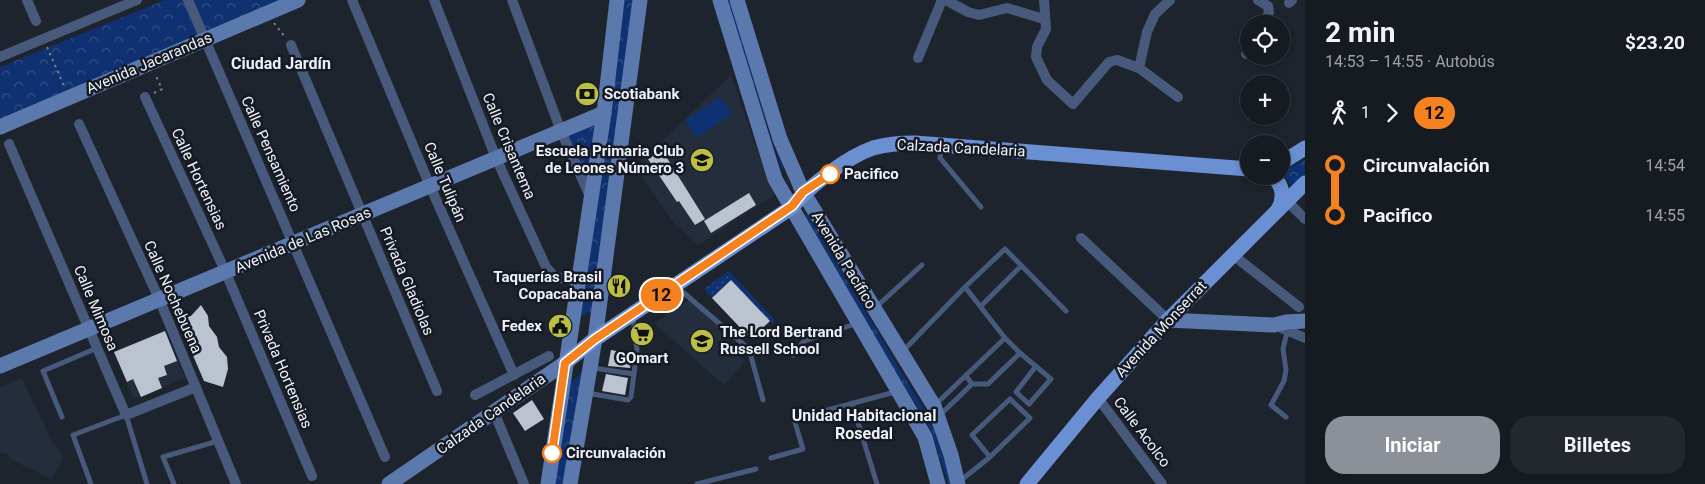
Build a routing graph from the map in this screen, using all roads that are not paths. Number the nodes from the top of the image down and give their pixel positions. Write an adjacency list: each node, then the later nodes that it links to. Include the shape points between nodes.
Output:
1 (27, 0): 19 (street)
2 (137, 0): 22 (street)
3 (188, 0): 20 (street, Calle Pensamiento)
4 (298, 0): 20 (street, Avenida Jacarandas)
5 (352, 0): 39 (street, Calle Tulipán)
6 (434, 0): 35 (street, Calle Crisantema)
7 (512, 0): 30 (street)
8 (617, 0): 27 (street)
9 (640, 0): 68 (street)
10 (720, 0): 42 (street, Avenida Pacífico, via 775,179)
11 (736, 0): 40 (street, Avenida Pacífico, via 780,139)
12 (942, 0): 23 (street)
13 (946, 0): 18 (street, via 968,12 979,14 1007,8)
14 (1044, 0): 18 (street)
15 (1170, 0): 24 (street, via 1155,14 1147,32)
16 (1258, 0): 17 (street, via 1268,6)
17 (1268, 15)
18 (1044, 20): 24 (street, via 1046,29 1036,57 1047,80 1069,103 1076,103 1109,62 1116,60)
19 (36, 21)
20 (205, 40): 29 (street, Avenida Jacarandas); 48 (street, Calle Pensamiento)
21 (291, 45): 45 (street, Privada Gladiolas)
22 (0, 57)
23 (918, 58)
24 (1139, 68): 26 (street)
25 (145, 97): 52 (street, Calle Hortensias)
26 (1178, 97)
27 (604, 113): 30 (street, Avenida de Las Rosas); 41 (street)
28 (79, 124): 56 (street, Calle Nochebuena)
29 (0, 126)
30 (561, 131): 35 (street, Avenida de Las Rosas); 41 (street)
31 (9, 144): 65 (street, Calle Mimosa)
32 (941, 145): 36 (main road, Calzada Candelaria); 40 (main road, Calzada Candelaria, via 899,143 872,148); 44 (lane, via 940,158)
33 (1305, 148): 34 (main road)
34 (1290, 157)
35 (496, 158): 39 (street, Avenida de Las Rosas); 53 (street, Calle Crisantema, via 548,273)
36 (1240, 168)
37 (1305, 183): 43 (main road, Avenida Monserrat)
38 (1280, 185): 43 (main road)
39 (430, 186): 45 (street, Avenida de Las Rosas); 79 (street, Calle Tulipán)
40 (803, 192): 42 (main road, Calzada Candelaria); 58 (street, Avenida Pacífico)
41 (592, 201): 53 (street)
42 (792, 206): 54 (main road, Calzada Candelaria); 63 (street, Avenida Pacífico)
43 (1282, 206): 46 (street); 49 (main road, Avenida Monserrat)
44 (981, 207)
45 (362, 215): 48 (street, Avenida de Las Rosas); 83 (street, Privada Gladiolas)
46 (1305, 219)
47 (1081, 238): 62 (street)
48 (294, 244): 52 (street, Avenida de Las Rosas); 96 (street, Calle Pensamiento)
49 (1233, 255): 61 (street); 62 (main road, Avenida Monserrat)
50 (922, 265): 58 (lane)
51 (1021, 266): 55 (lane, via 1004,249); 57 (lane); 59 (lane)
52 (226, 273): 56 (street, Avenida de Las Rosas); 100 (street, Privada Hortensias)
53 (577, 281): 74 (street)
54 (675, 285): 60 (main road, Calzada Candelaria); 88 (lane, via 749,349)
55 (965, 287): 57 (lane); 70 (lane)
56 (160, 301): 65 (street, Avenida de Las Rosas); 82 (street, Calle Nochebuena)
57 (982, 305): 66 (lane)
58 (873, 310): 70 (street, Avenida Pacífico)
59 (1066, 312)
60 (632, 314): 68 (main road, Calzada Candelaria); 78 (lane, via 637,338)
61 (1302, 314): 64 (street)
62 (1168, 320): 64 (street); 87 (main road, Avenida Monserrat)
63 (858, 323): 72 (lane, via 804,341); 84 (street, Avenida Pacífico)
64 (1281, 328): 67 (street); 94 (lane, via 1286,370 1271,405)
65 (88, 330): 69 (street, Calle Mimosa); 75 (street, Avenida de Las Rosas)
66 (1005, 338): 71 (lane); 80 (lane)
67 (1305, 338)
68 (595, 339): 74 (main road, Calzada Candelaria); 77 (street)
69 (97, 348): 92 (street, Calle Mimosa); 93 (lane, via 43,372)
70 (901, 353): 90 (street, Avenida Pacífico)
71 (1020, 353): 76 (lane); 81 (lane, via 988,384)
72 (792, 355)
73 (549, 356): 79 (street)
74 (565, 363): 91 (street, Calzada Candelaria); 108 (street)
75 (0, 366)
76 (1036, 366): 76 (lane, via 1016,392 1029,404 1050,379)
77 (590, 367): 78 (lane); 85 (street)
78 (634, 374): 85 (lane, via 628,400)
79 (514, 375): 86 (street)
80 (966, 376): 81 (lane); 90 (lane)
81 (972, 384): 90 (lane)
82 (196, 387): 92 (street); 95 (street, Calle Nochebuena)
83 (437, 391)
84 (898, 391): 89 (lane); 112 (street, Avenida Pacífico, via 926,437)
85 (586, 392): 109 (street)
86 (475, 396)
87 (1098, 398): 113 (main road, Avenida Monserrat); 114 (street, Calle Acolco)
88 (763, 400)
89 (852, 403): 98 (lane, via 794,418 803,449); 111 (lane)
90 (936, 411): 101 (street, Avenida Pacífico)
91 (494, 412): 106 (street, Calzada Candelaria); 107 (street)
92 (126, 415): 102 (lane, via 73,434); 103 (lane)
93 (62, 417)
94 (1286, 417)
95 (218, 440): 104 (lane, via 163,457); 105 (street, Calle Nochebuena)
96 (385, 457)
97 (990, 457): 97 (lane, via 1030,418 1010,399 972,435); 101 (lane)
98 (771, 458)
99 (756, 469): 110 (lane)
100 (312, 476)
101 (958, 483)
102 (92, 484)
103 (146, 484)
104 (174, 484)
105 (236, 484)
106 (389, 484)
107 (524, 484)
108 (548, 484)
109 (570, 484)
110 (697, 484)
111 (877, 484)
112 (938, 484)
113 (1027, 484)
114 (1162, 484)

